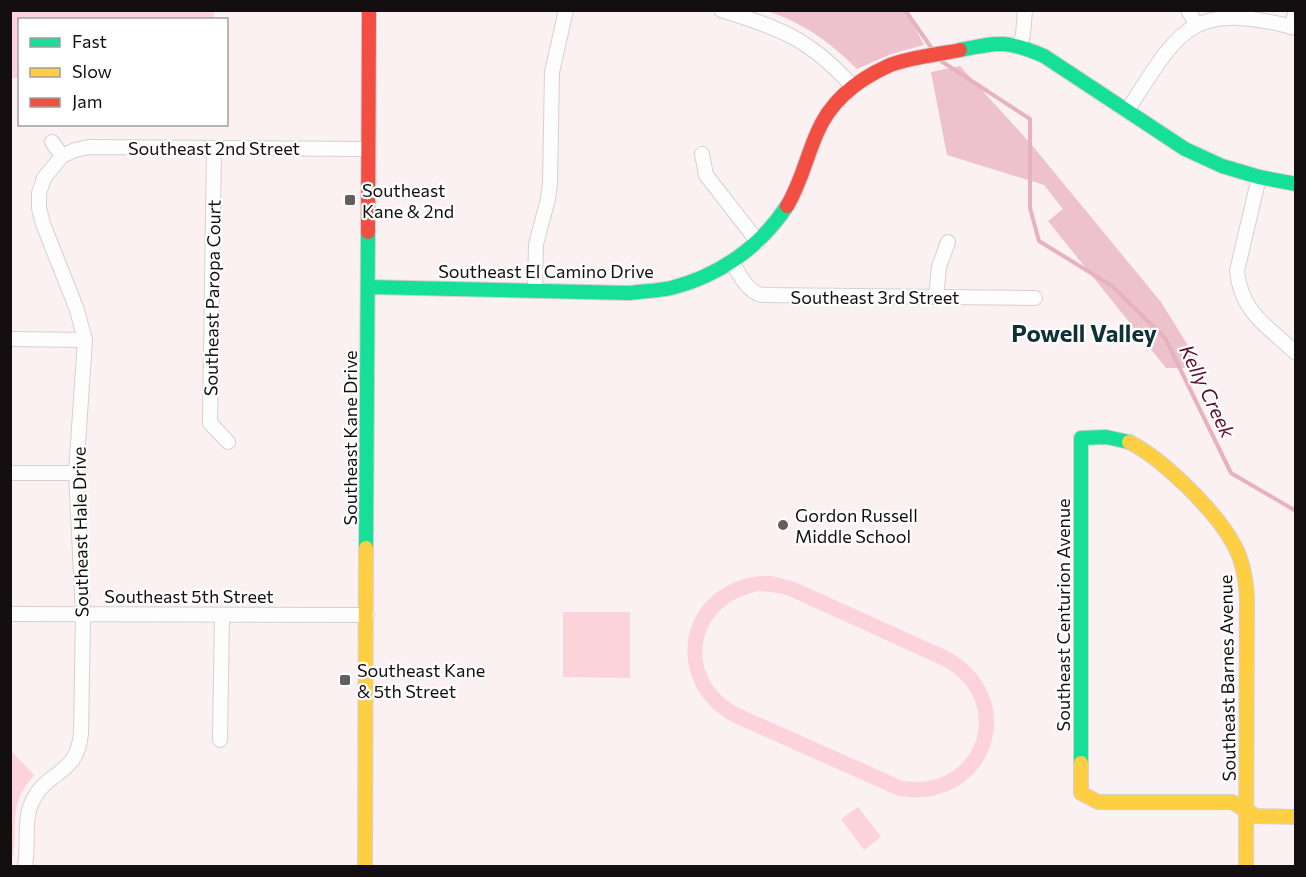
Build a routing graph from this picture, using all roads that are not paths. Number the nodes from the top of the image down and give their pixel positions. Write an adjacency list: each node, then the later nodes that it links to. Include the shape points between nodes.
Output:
1 (369, 10): 14 (street, Southeast Kane Drive)
2 (566, 10): 23 (street, via 552,72 550,183 536,244)
3 (722, 10): 10 (street, via 796,37 834,65)
4 (1025, 10): 9 (street)
5 (1188, 10): 7 (street)
6 (1296, 11): 8 (street)
7 (1196, 24): 8 (street, via 1228,16); 11 (street, via 1171,44)
8 (1293, 28)
9 (1019, 45): 10 (street, Southeast El Camino Drive, via 996,43 890,64); 11 (street, Southeast El Camino Drive, via 1044,56)
10 (852, 86): 19 (street, Southeast El Camino Drive, via 832,107 818,132 786,208)
11 (1127, 111): 17 (street, Southeast El Camino Drive, via 1185,149)
12 (52, 142): 16 (street)
13 (214, 148): 14 (street, Southeast 2nd Street); 16 (street, Southeast 2nd Street, via 89,147); 30 (street, Southeast Paropa Court, via 210,423)
14 (368, 149): 22 (street, Southeast Kane Drive)
15 (702, 154): 19 (street, via 706,175)
16 (62, 156): 27 (street, Southeast Hale Drive, via 44,178 39,208)
17 (1259, 177): 18 (street, Southeast El Camino Drive); 28 (street, via 1237,271 1238,286 1252,312)
18 (1296, 184)
19 (758, 242): 21 (street, Southeast El Camino Drive)
20 (948, 242): 24 (street, via 939,267)
21 (732, 262): 23 (street, Southeast El Camino Drive, via 685,285 650,291); 24 (street, Southeast 3rd Street, via 746,286 761,295)
22 (368, 287): 23 (street, Southeast El Camino Drive); 36 (street, Southeast Kane Drive)
23 (535, 290)
24 (936, 297): 25 (street, Southeast 3rd Street)
25 (1035, 298)
26 (10, 339): 27 (street)
27 (85, 340): 32 (street, Southeast Hale Drive)
28 (1296, 352)
29 (1081, 438): 38 (street, Southeast Barnes Avenue, via 1116,438 1143,448 1226,529 1240,555 1247,583); 38 (street, Southeast Centurion Avenue, via 1081,793 1098,802 1232,802)
30 (228, 441)
31 (10, 473): 32 (street)
32 (76, 473): 34 (street, Southeast Hale Drive)
33 (10, 614): 34 (street, Southeast 5th Street)
34 (82, 614): 35 (street, Southeast 5th Street); 40 (street, Southeast Hale Drive, via 79,748 72,762 44,785 31,803)
35 (222, 615): 36 (street, Southeast 5th Street); 37 (street)
36 (367, 615): 41 (street, Southeast Kane Drive)
37 (220, 740)
38 (1248, 811): 39 (street, via 1256,816); 42 (street, Southeast Barnes Avenue)
39 (1296, 817)
40 (26, 867)
41 (365, 867)
42 (1246, 867)

